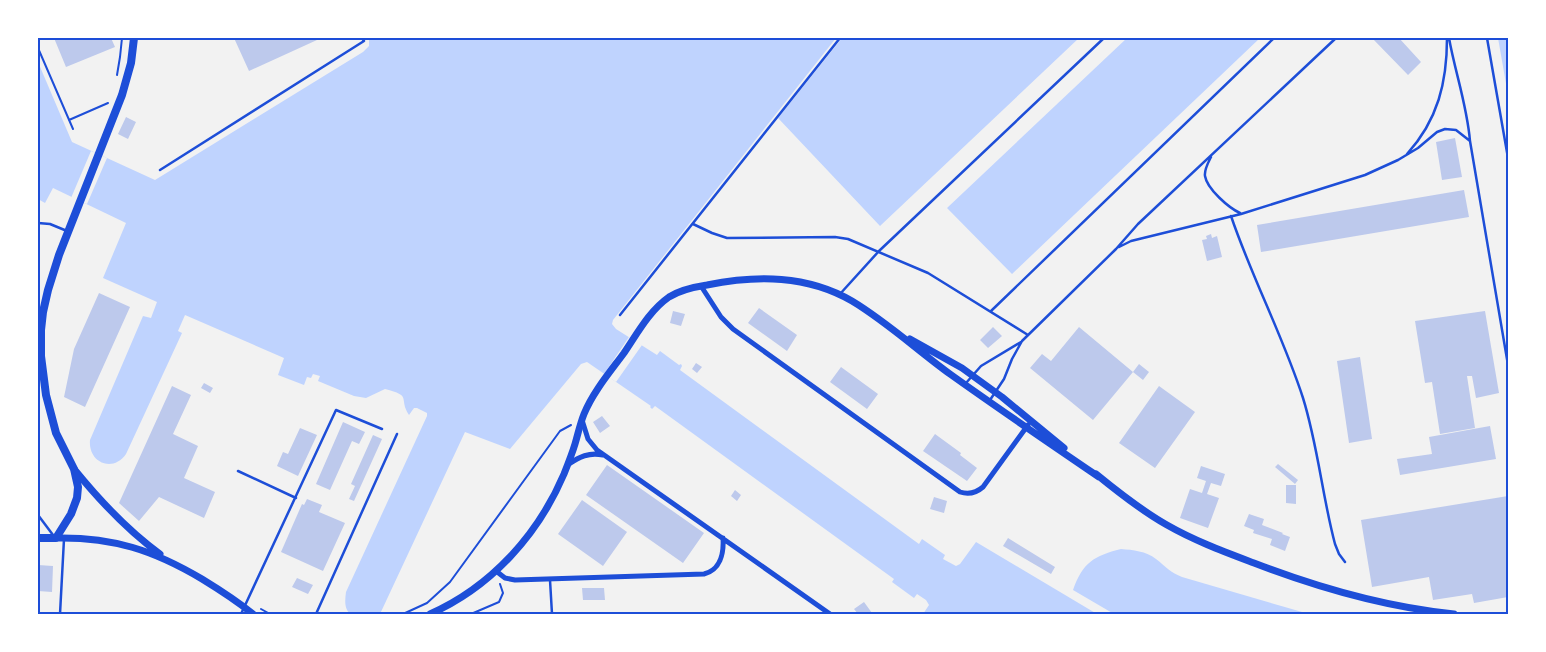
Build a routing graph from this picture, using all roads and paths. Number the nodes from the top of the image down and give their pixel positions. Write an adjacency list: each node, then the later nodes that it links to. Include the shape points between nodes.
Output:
1 (122, 38): 11 (path, via 115,81)
2 (134, 38): 11 (main road)
3 (362, 38): 19 (lane, via 364,41)
4 (840, 38): 23 (lane)
5 (1104, 38): 26 (lane)
6 (1274, 38): 29 (lane)
7 (1336, 38): 16 (lane)
8 (1448, 38): 15 (lane); 17 (lane, via 1440,98 1426,129)
9 (1487, 38): 18 (lane)
10 (38, 48): 13 (path)
11 (126, 84): 24 (main road)
12 (111, 96): 13 (path, via 108,104)
13 (69, 120): 14 (path)
14 (73, 129)
15 (1470, 141): 17 (lane, via 1456,130 1445,129); 36 (lane)
16 (1213, 154): 20 (lane, via 1205,172 1206,181 1227,205); 25 (lane)
17 (1404, 156): 20 (lane, via 1364,175)
18 (1508, 158)
19 (160, 170)
20 (1241, 214): 21 (lane)
21 (1231, 216): 25 (lane); 56 (lane, via 1302,397 1316,445 1335,544)
22 (38, 223): 24 (lane)
23 (692, 224): 26 (lane, via 728,238 842,238); 30 (lane)
24 (68, 232): 32 (main road, via 46,297)
25 (1116, 249): 33 (lane)
26 (879, 251): 28 (lane); 29 (lane, via 928,273)
27 (701, 286): 28 (street, via 744,279 780,278); 42 (street, via 667,298 652,312); 43 (street, via 733,329 960,492 974,492 984,487)
28 (840, 295): 31 (street)
29 (991, 311): 33 (lane)
30 (620, 315)
31 (892, 329): 38 (street); 39 (street)
32 (39, 330): 35 (main road)
33 (1028, 335): 34 (lane)
34 (1022, 341): 38 (lane, via 984,364); 40 (lane)
35 (40, 343): 37 (lane); 48 (main road, via 51,416)
36 (1508, 365)
37 (38, 366)
38 (972, 376): 39 (lane); 40 (street)
39 (965, 385): 41 (street)
40 (996, 392): 41 (lane); 43 (street)
41 (989, 402): 43 (street)
42 (582, 419): 46 (street, via 588,439); 47 (street); 63 (path, via 560,431 445,588 426,603)
43 (1029, 424): 68 (street, via 1146,511 1197,540 1344,594)
44 (382, 429): 50 (lane, via 336,410)
45 (397, 434): 62 (lane)
46 (603, 455): 47 (street, via 589,454); 54 (street)
47 (568, 465): 57 (street, via 539,521)
48 (74, 469): 53 (main road, via 78,488 76,503); 55 (street, via 129,529)
49 (238, 471): 50 (lane)
50 (296, 498): 59 (lane)
51 (38, 515): 53 (lane, via 43,524)
52 (38, 538): 53 (main road)
53 (60, 538): 55 (street, via 112,542); 60 (lane)
54 (723, 538): 58 (street, via 720,561 711,572 704,574); 67 (street)
55 (170, 562): 59 (street, via 230,596)
56 (1345, 562)
57 (496, 571): 58 (street, via 510,579); 64 (street, via 465,595); 65 (path, via 503,593 501,599)
58 (550, 579): 66 (lane)
59 (243, 611): 61 (street)
60 (60, 614)
61 (253, 614)
62 (316, 614)
63 (403, 614)
64 (430, 614)
65 (471, 614)
66 (552, 614)
67 (830, 614)
68 (1454, 614)

